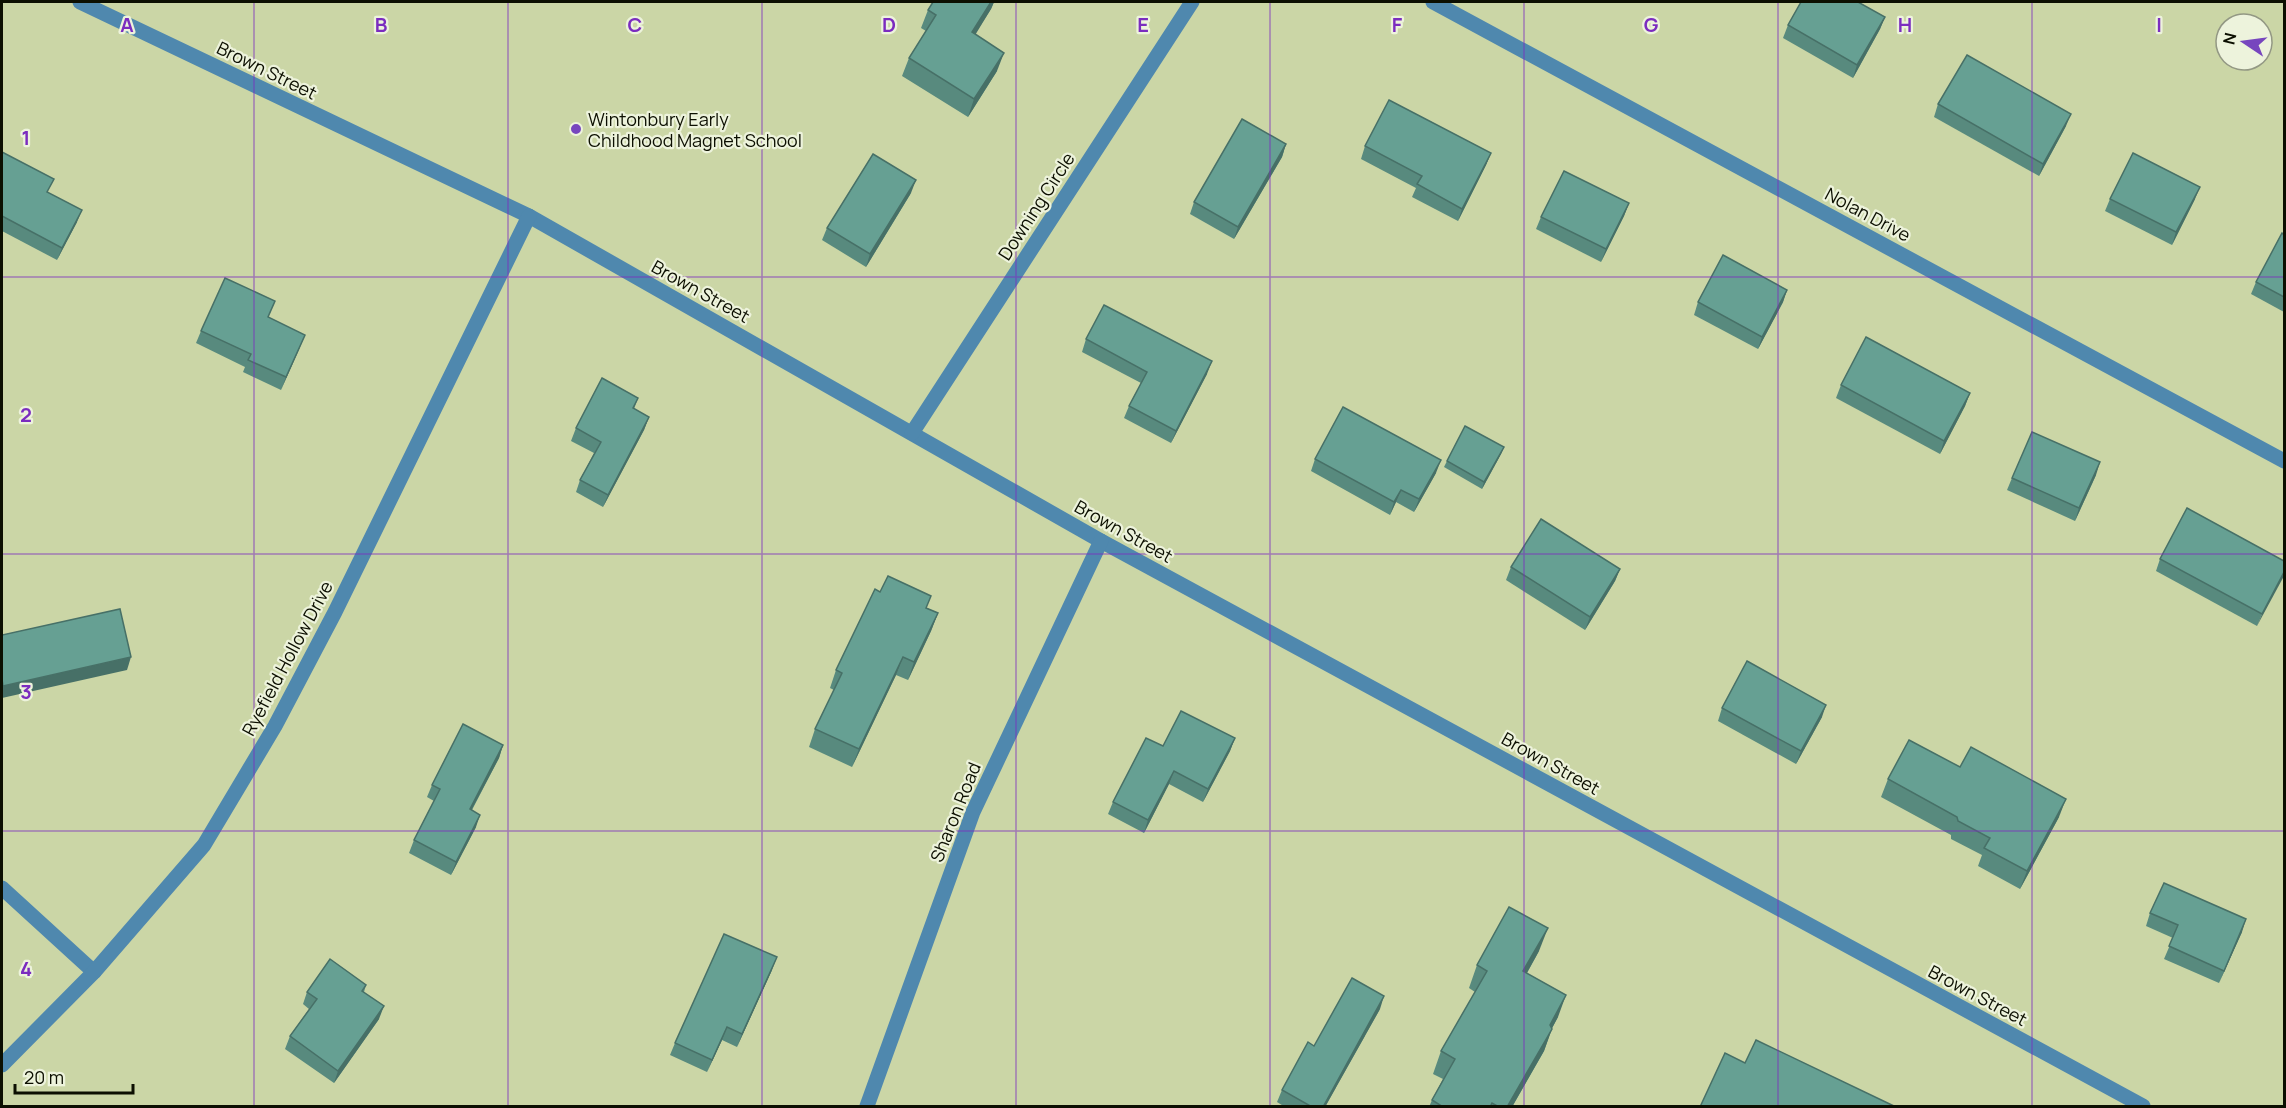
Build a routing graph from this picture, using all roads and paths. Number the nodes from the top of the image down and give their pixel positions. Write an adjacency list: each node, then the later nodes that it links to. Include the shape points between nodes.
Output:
1 (80, 2): 4 (street, Brown Street)
2 (1192, 2): 5 (street, Downing Circle)
3 (1433, 2): 6 (street, Nolan Drive)
4 (529, 216): 5 (street, Brown Street); 9 (street, Ryefield Hollow Drive, via 275,726 204,845)
5 (912, 432): 7 (street, Brown Street)
6 (2284, 461)
7 (1101, 541): 11 (street, Sharon Road, via 973,812); 12 (street, Brown Street)
8 (2, 888): 9 (street)
9 (94, 972): 10 (street, Ryefield Hollow Drive)
10 (2, 1065)
11 (867, 1107)
12 (2143, 1107)

